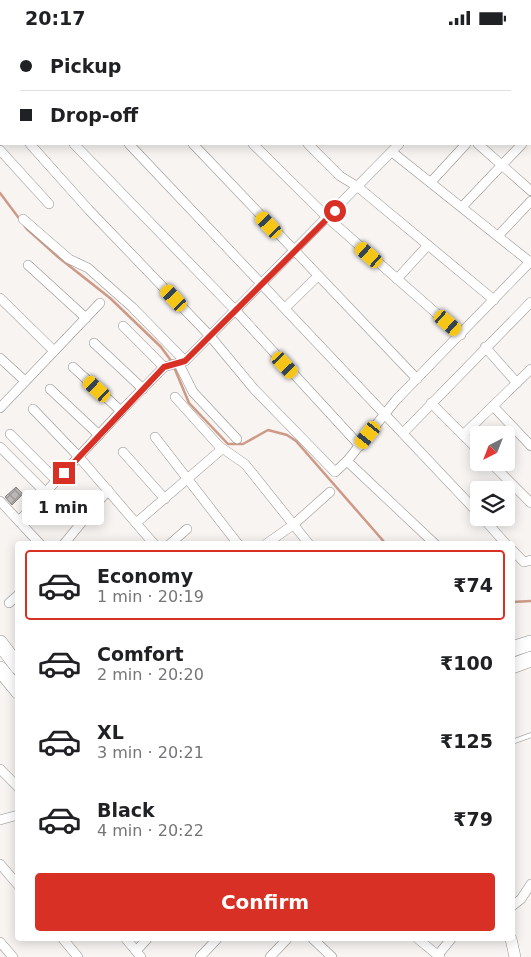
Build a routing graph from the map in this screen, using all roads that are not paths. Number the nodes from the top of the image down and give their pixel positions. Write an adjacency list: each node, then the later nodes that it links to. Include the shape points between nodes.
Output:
1 (31, 145): 39 (street)
2 (75, 145): 35 (street)
3 (130, 145): 29 (street)
4 (194, 145): 24 (street)
5 (254, 145): 20 (street)
6 (309, 145): 15 (street, via 340,176)
7 (399, 145): 12 (street)
8 (465, 145): 14 (street)
9 (479, 145): 13 (street)
10 (521, 145): 13 (street)
11 (0, 150): 18 (street)
12 (392, 152): 14 (street); 15 (street)
13 (502, 165): 16 (street); 19 (street)
14 (431, 182): 19 (street)
15 (358, 187): 20 (street); 23 (street)
16 (531, 191)
17 (531, 201): 22 (street)
18 (49, 204)
19 (462, 207): 22 (street)
20 (328, 218): 24 (street); 28 (street)
21 (23, 219): 44 (street, via 69,259 88,268 132,307)
22 (498, 236): 25 (street)
23 (428, 245): 28 (street); 31 (street)
24 (295, 252): 27 (street); 29 (street)
25 (531, 261): 31 (street)
26 (28, 265): 36 (street)
27 (318, 276): 33 (street); 47 (street)
28 (397, 279): 38 (street)
29 (263, 284): 33 (street); 35 (street)
30 (0, 298): 42 (street)
31 (494, 300): 38 (street)
32 (100, 303): 36 (street)
33 (285, 307): 58 (street)
34 (529, 307): 41 (street)
35 (236, 311): 39 (street); 66 (street)
36 (86, 318): 42 (street)
37 (123, 326): 44 (street)
38 (461, 335): 47 (street)
39 (210, 336): 44 (street); 72 (street, via 254,389 334,472)
40 (94, 343): 51 (street)
41 (485, 347): 49 (street); 53 (street)
42 (54, 351): 48 (street)
43 (0, 358): 48 (street)
44 (175, 365): 51 (street); 64 (street, via 193,392)
45 (73, 367): 57 (street)
46 (529, 374): 49 (street)
47 (417, 379): 58 (street)
48 (25, 381): 55 (street)
49 (517, 383): 54 (street)
50 (50, 389): 61 (street)
51 (143, 389): 57 (street)
52 (175, 397): 69 (street)
53 (431, 403): 59 (street); 62 (street)
54 (493, 406): 62 (street); 67 (street)
55 (0, 408)
56 (33, 409): 71 (street)
57 (121, 411): 61 (street)
58 (385, 414): 59 (street); 66 (street)
59 (403, 433): 82 (street)
60 (10, 434): 75 (street)
61 (99, 435): 71 (street)
62 (463, 435): 65 (street)
63 (155, 437): 74 (street)
64 (237, 439)
65 (470, 442)
66 (360, 446): 72 (street)
67 (531, 446)
68 (0, 447): 78 (street)
69 (222, 449): 74 (street); 85 (street, via 245,464)
70 (123, 451): 79 (street)
71 (79, 457): 75 (street); 76 (street)
72 (347, 461): 95 (street)
73 (499, 471): 80 (street)
74 (188, 479): 79 (street); 92 (street)
75 (57, 481): 78 (street)
76 (108, 490): 84 (street); 89 (street)
77 (330, 492): 85 (street)
78 (46, 493): 83 (street)
79 (164, 499): 84 (street)
80 (530, 499)
81 (0, 501): 83 (street)
82 (470, 504)
83 (20, 521): 88 (street)
84 (136, 523): 90 (street)
85 (294, 525): 93 (street); 94 (street)
86 (490, 526): 96 (street)
87 (187, 529): 91 (street)
88 (37, 541)
89 (66, 541)
90 (151, 541)
91 (173, 541)
92 (236, 541)
93 (270, 541)
94 (307, 541)
95 (432, 541)
96 (503, 541)
97 (515, 554): 98 (street, via 524,562)
98 (531, 560)
99 (15, 598): 100 (street)
100 (9, 603)
101 (0, 643): 104 (main road)
102 (518, 644): 103 (street)
103 (523, 662)
104 (15, 663)
105 (0, 669): 106 (main road)
106 (15, 687)
107 (531, 735): 108 (lane)
108 (515, 741)
109 (0, 769): 110 (street)
110 (15, 784)
111 (15, 816): 112 (street)
112 (0, 820)
113 (0, 864): 114 (street)
114 (15, 882)
115 (531, 884): 116 (street)
116 (515, 904)
117 (65, 941): 130 (street)
118 (128, 941): 127 (street)
119 (146, 941): 127 (street)
120 (215, 941): 131 (street)
121 (285, 941): 132 (street)
122 (316, 941): 133 (street)
123 (420, 941): 128 (street)
124 (450, 941): 128 (street)
125 (511, 941): 134 (street)
126 (0, 942): 129 (street)
127 (138, 954)
128 (439, 956)
129 (13, 957)
130 (78, 957)
131 (200, 957)
132 (270, 957)
133 (332, 957)
134 (515, 957)

